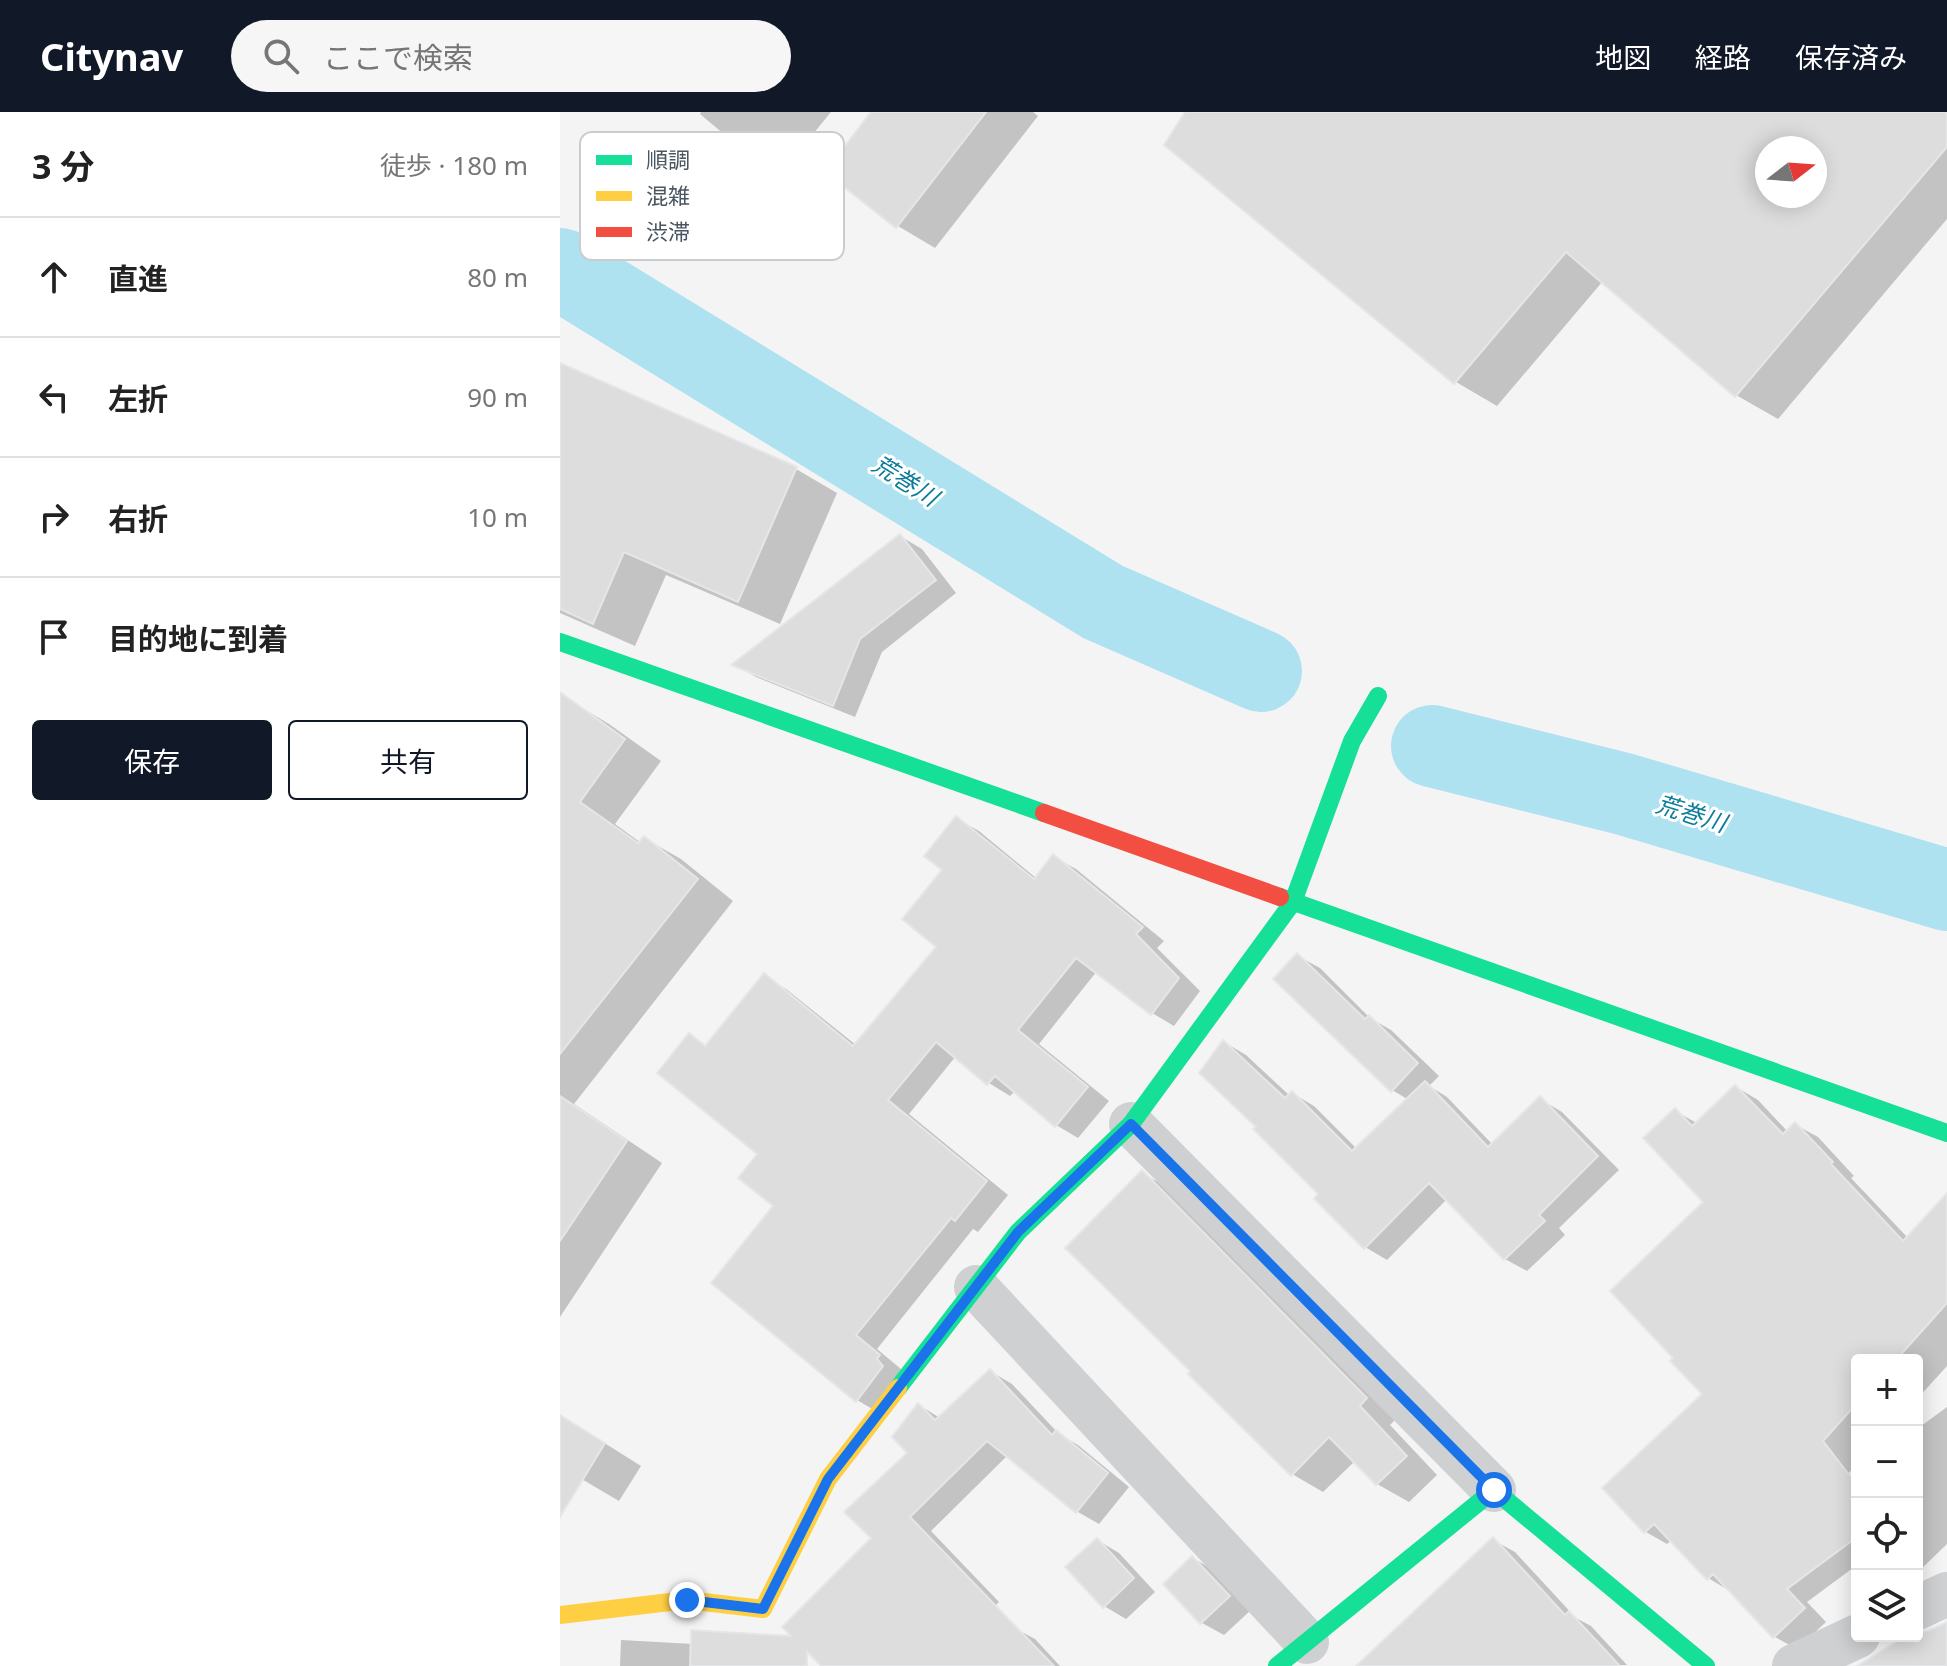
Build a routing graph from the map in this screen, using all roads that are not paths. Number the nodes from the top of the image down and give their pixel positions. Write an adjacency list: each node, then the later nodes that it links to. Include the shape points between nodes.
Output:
1 (560, 642): 3 (street)
2 (1378, 696): 3 (street, via 1352,741)
3 (1293, 902): 4 (street); 5 (street)
4 (1131, 1124): 6 (street, via 1018,1232); 7 (street)
5 (1947, 1133)
6 (976, 1287): 10 (street, via 828,1479 763,1609 687,1600); 12 (street)
7 (1494, 1490): 12 (street); 13 (street)
8 (1947, 1594): 9 (street)
9 (1923, 1605)
10 (560, 1615)
11 (1851, 1639): 14 (street)
12 (1292, 1654)
13 (1706, 1666)
14 (1794, 1666)

